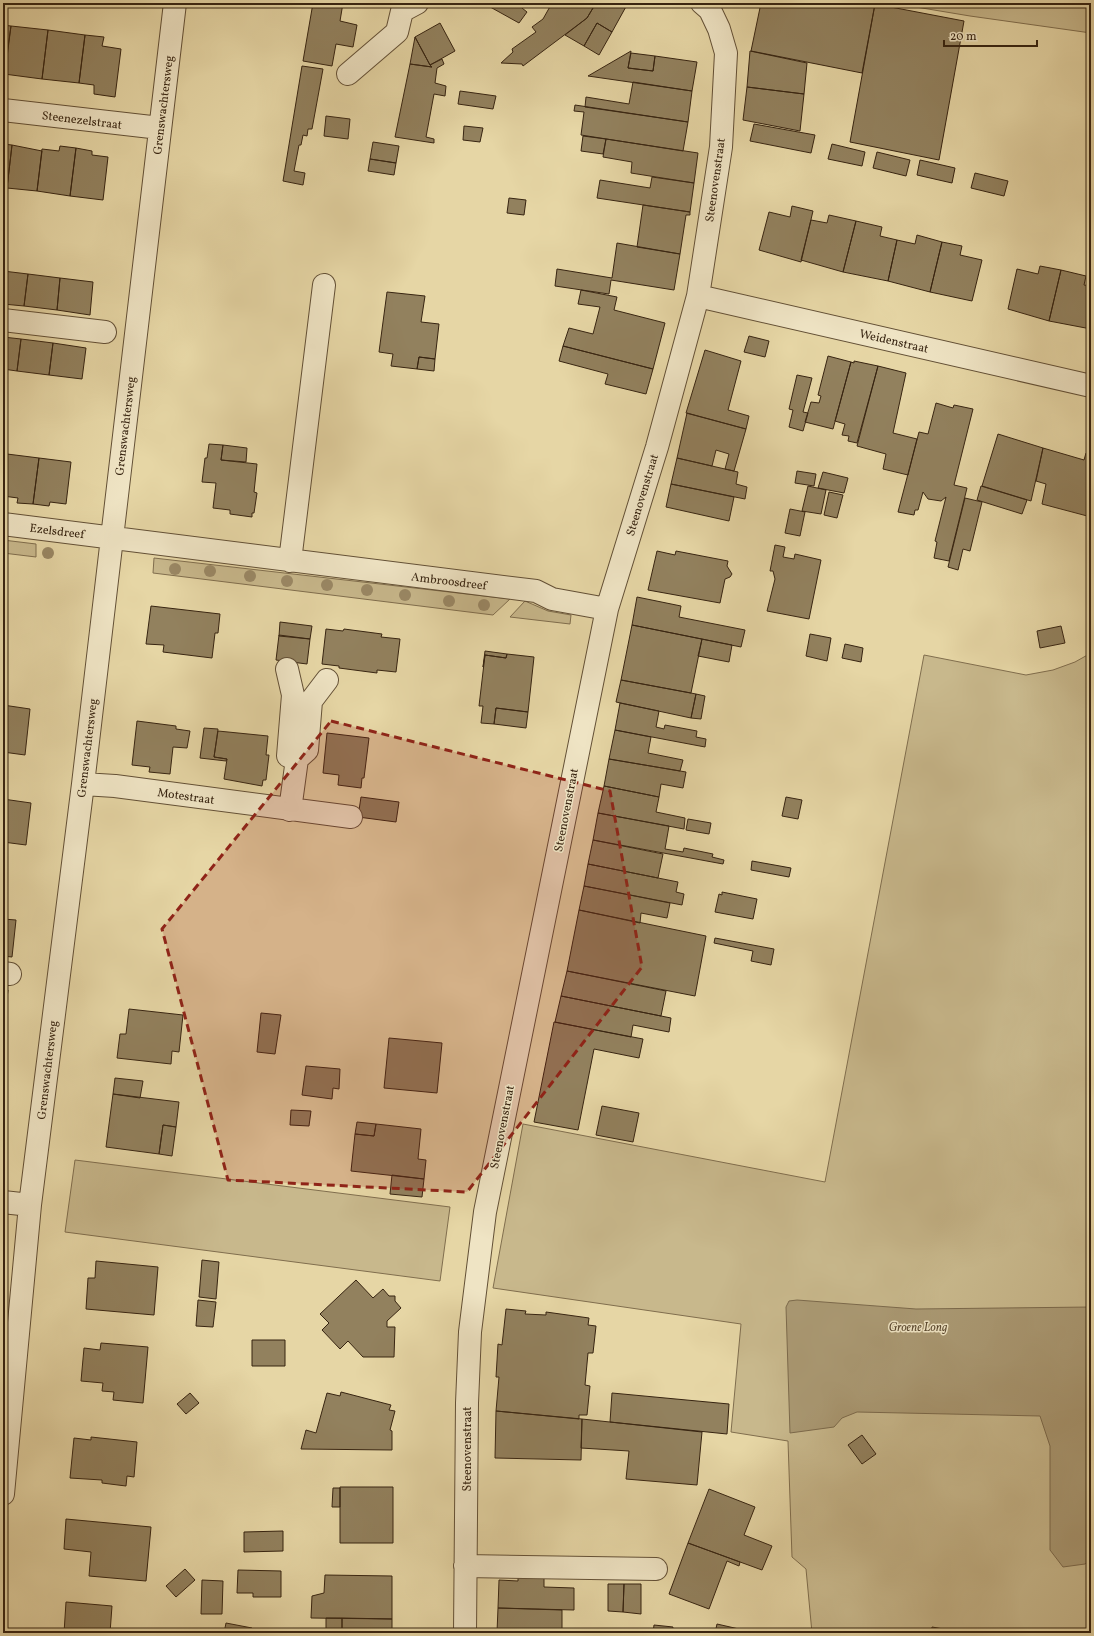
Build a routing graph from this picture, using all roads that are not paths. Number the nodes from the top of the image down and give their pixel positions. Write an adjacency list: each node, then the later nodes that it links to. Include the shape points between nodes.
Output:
1 (175, 3): 6 (street, Grenswachtersweg)
2 (418, 3): 4 (street, via 402,12 397,32)
3 (709, 5): 8 (street, Steenovenstraat, via 726,53 721,147)
4 (348, 74)
5 (3, 110): 6 (street, Steenezelstraat)
6 (160, 128): 13 (street, Grenswachtersweg)
7 (324, 285): 14 (street)
8 (698, 296): 11 (street, Weidenstraat); 15 (street, Steenovenstraat, via 657,447)
9 (3, 320): 10 (street)
10 (105, 332)
11 (1091, 386)
12 (3, 524): 13 (street, Ezelsdreef)
13 (112, 538): 14 (street, Ambroosdreef); 19 (street, Grenswachtersweg)
14 (290, 561): 15 (street, Ambroosdreef, via 536,591 552,599)
15 (607, 609): 25 (street, Steenovenstraat, via 485,1212 470,1332)
16 (287, 669): 18 (street, via 293,695 288,756)
17 (327, 680): 18 (street, via 311,701 307,750)
18 (297, 759): 20 (street)
19 (82, 784): 20 (street, Motestraat, via 115,786); 23 (street, Grenswachtersweg)
20 (290, 810): 21 (street, Motestraat)
21 (351, 817)
22 (3, 1202): 23 (street)
23 (30, 1205): 24 (street, Grenswachtersweg)
24 (3, 1494)
25 (465, 1566): 26 (street); 27 (street, Steenovenstraat)
26 (656, 1569)
27 (465, 1633)

